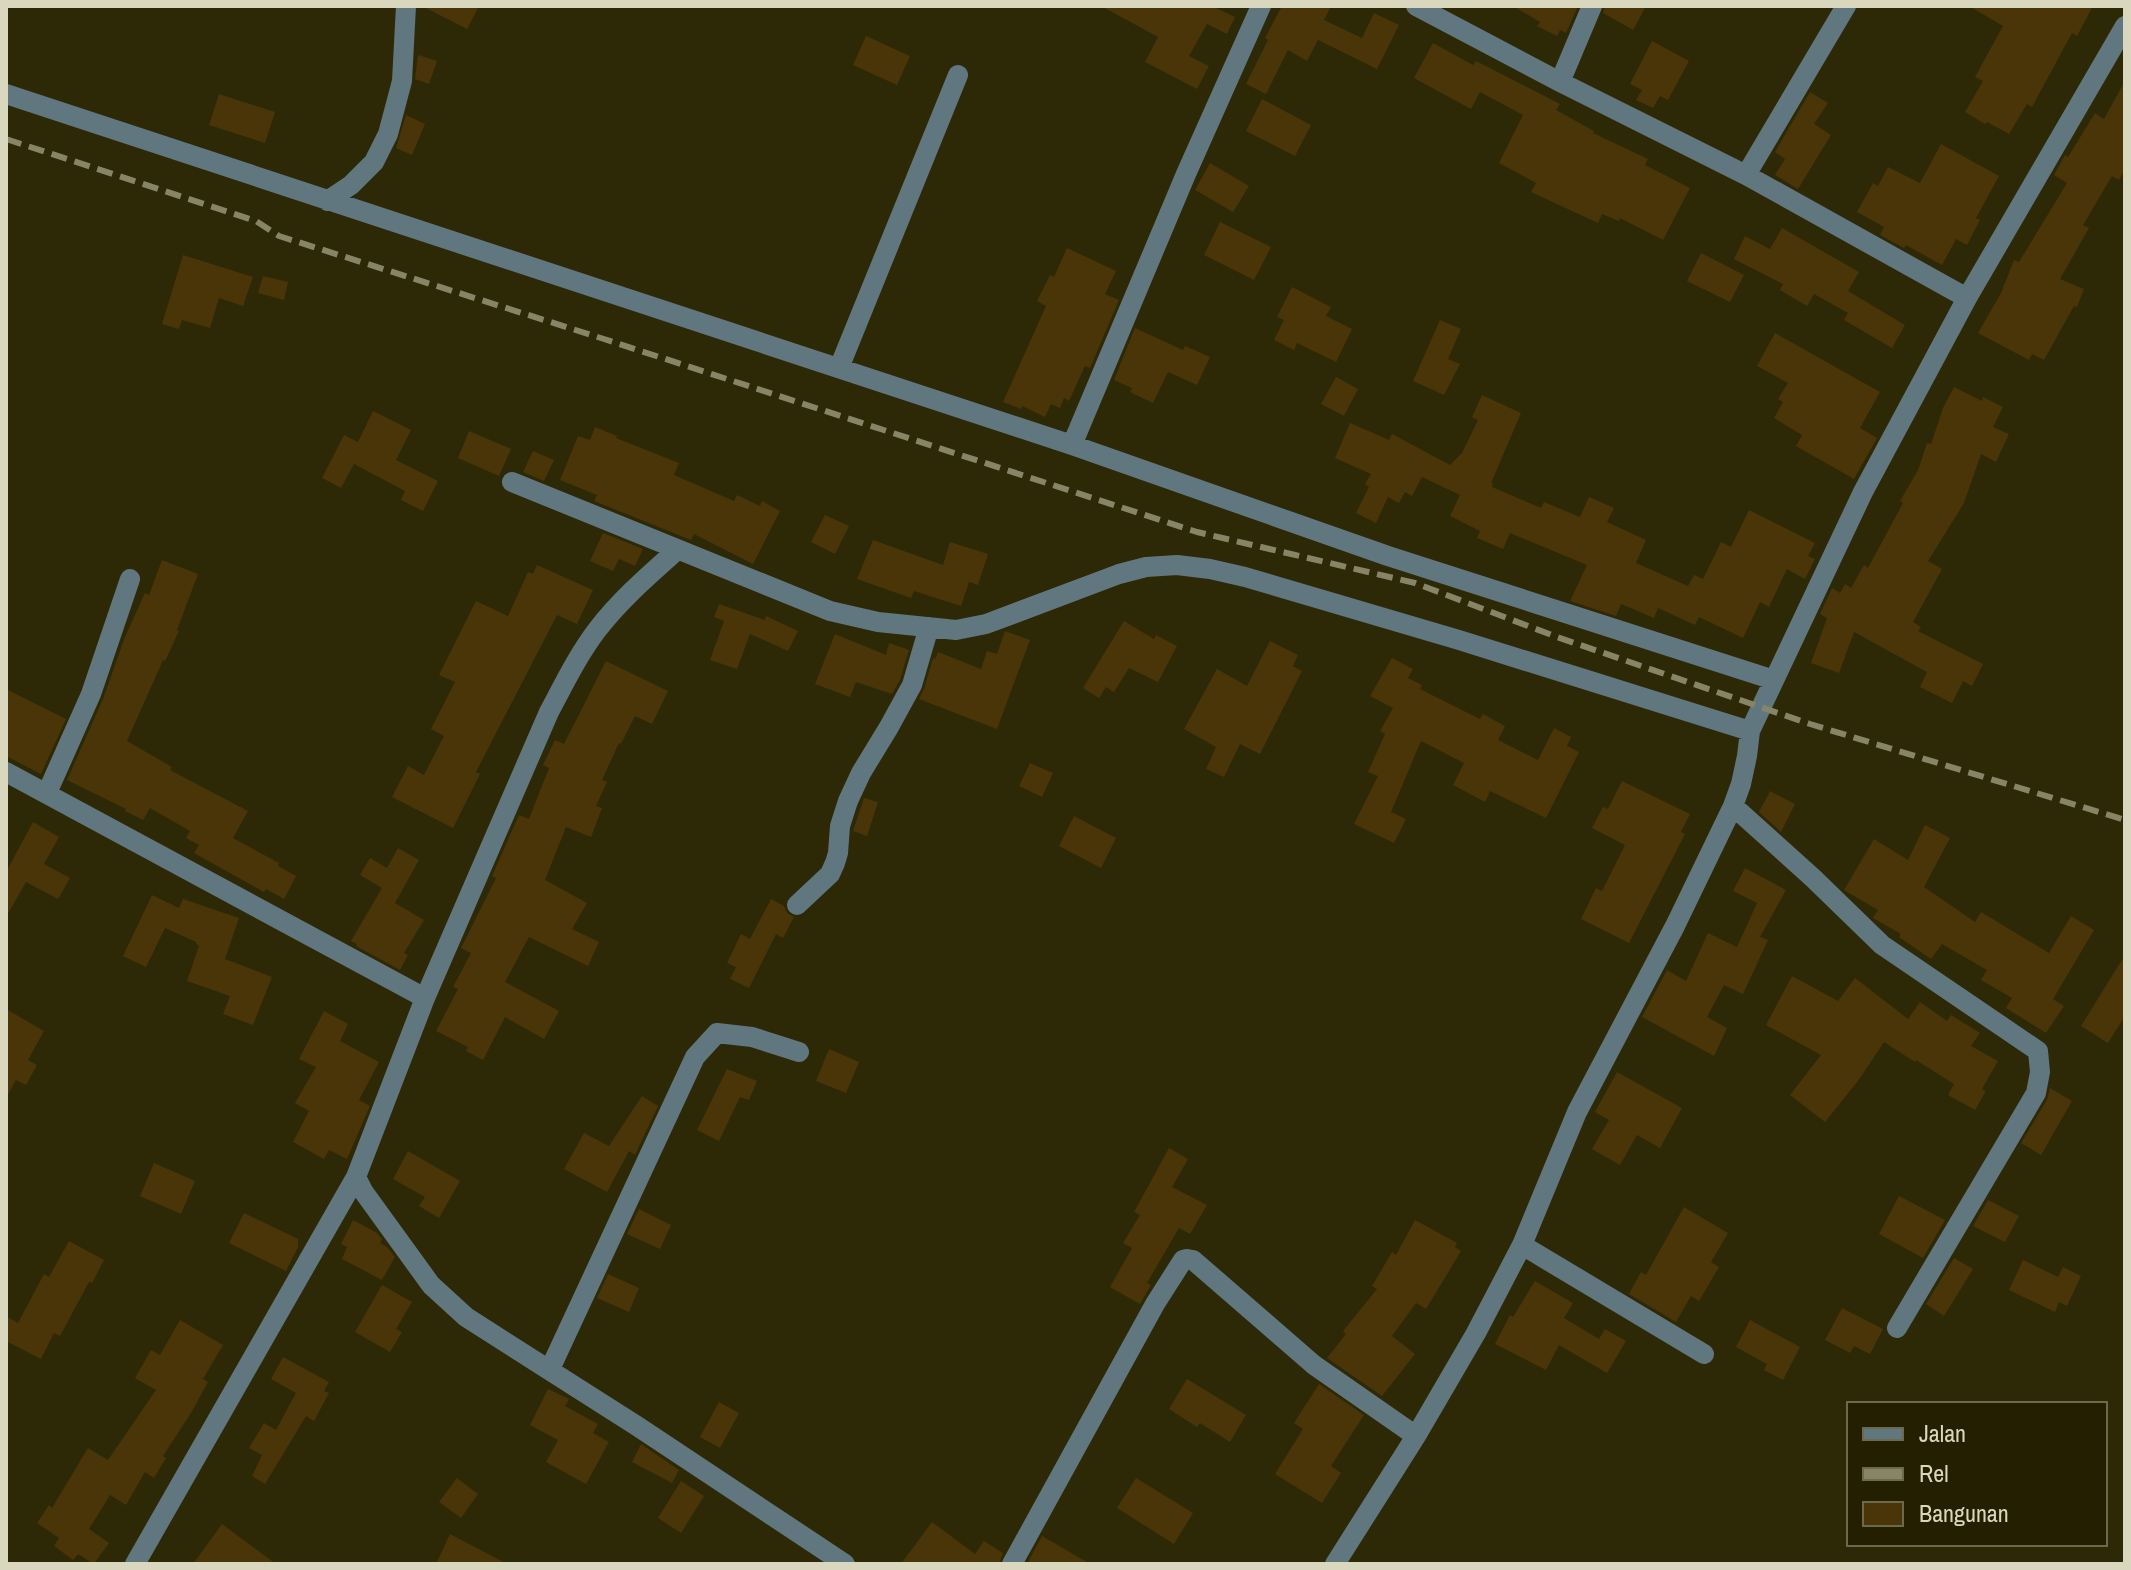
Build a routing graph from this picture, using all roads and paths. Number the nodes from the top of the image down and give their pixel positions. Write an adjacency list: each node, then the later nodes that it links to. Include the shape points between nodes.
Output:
1 (406, 6): 11 (street, via 402,81 388,134 374,162)
2 (1261, 6): 14 (street)
3 (1416, 6): 8 (street)
4 (1592, 6): 8 (street)
5 (1846, 6): 10 (street)
6 (2125, 26): 12 (street)
7 (958, 75): 13 (street)
8 (1560, 82): 10 (street)
9 (6, 94): 11 (street)
10 (1746, 175): 12 (street)
11 (327, 201): 13 (street)
12 (1967, 298): 19 (street, via 1863,492)
13 (839, 368): 14 (street)
14 (1072, 445): 19 (street, via 1388,556)
15 (512, 482): 16 (street)
16 (677, 550): 18 (street, via 830,611); 25 (street, via 621,602 572,670)
17 (130, 579): 22 (street, via 91,694)
18 (929, 627): 20 (street, via 956,630 986,624 1146,567 1210,569); 24 (street, via 912,685 848,801 830,874)
19 (1774, 680): 20 (street)
20 (1750, 731): 23 (street)
21 (6, 772): 22 (street)
22 (47, 793): 25 (street)
23 (1733, 806): 28 (street, via 1577,1112); 29 (street, via 1882,945 2038,1051 2036,1093)
24 (797, 905)
25 (425, 998): 27 (street)
26 (799, 1052): 31 (street, via 752,1037 717,1033 695,1057)
27 (356, 1177): 31 (street, via 447,1301); 33 (street)
28 (1522, 1245): 30 (street); 32 (street)
29 (1897, 1328)
30 (1704, 1354)
31 (550, 1369): 34 (street)
32 (1416, 1436): 35 (street, via 1314,1365 1193,1260 1183,1260); 36 (street)
33 (139, 1562)
34 (845, 1564)
35 (1012, 1564)
36 (1335, 1564)

